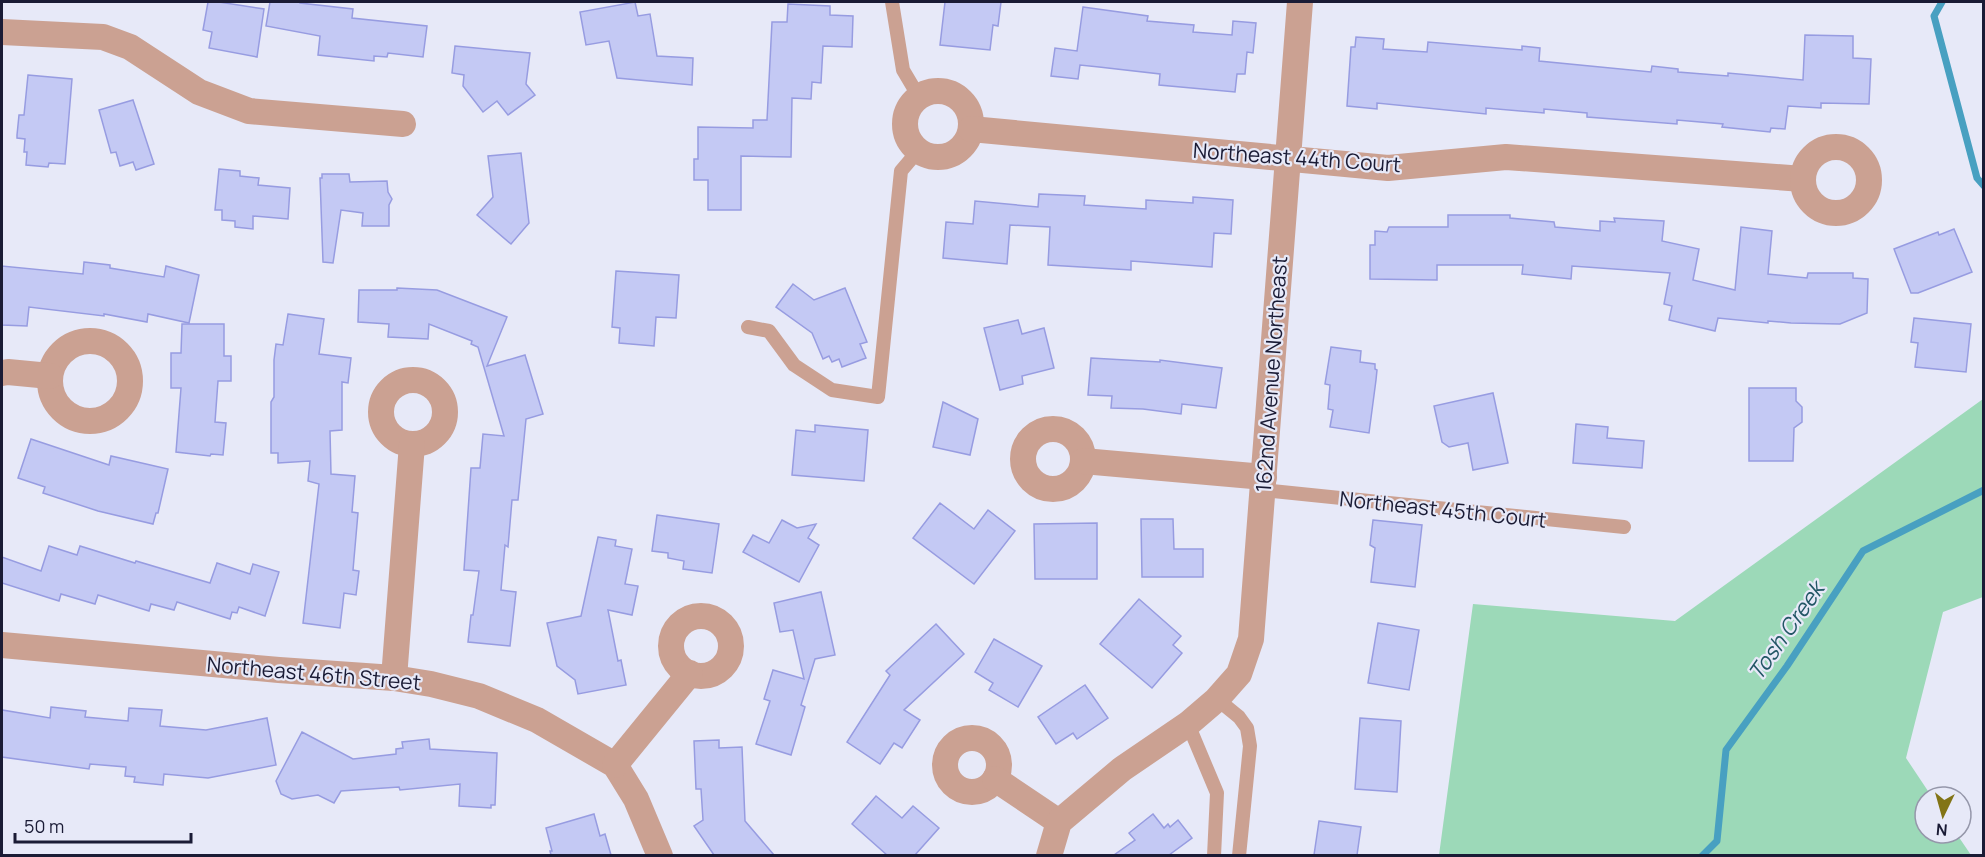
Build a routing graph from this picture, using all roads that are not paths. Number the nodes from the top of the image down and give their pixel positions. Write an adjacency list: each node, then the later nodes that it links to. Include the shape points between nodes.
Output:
1 (892, 2): 4 (lane, via 903,70)
2 (1300, 2): 8 (street, 162nd Avenue Northeast)
3 (2, 32): 5 (street, via 103,37 130,47 199,92 249,111)
4 (919, 97): 6 (street, via 939,92 958,98 966,106); 7 (street, via 905,124)
5 (403, 124)
6 (971, 129): 7 (street, via 961,149 951,155 929,156); 8 (street, Northeast 44th Court)
7 (918, 151): 10 (lane, via 901,171 878,397 832,390 794,365 770,331)
8 (1287, 157): 9 (street, Northeast 44th Court, via 1388,168 1506,157); 15 (street, 162nd Avenue Northeast)
9 (1803, 179)
10 (748, 327)
11 (2, 373): 12 (street)
12 (50, 376)
13 (412, 444): 19 (street)
14 (1083, 461): 15 (street, Northeast 45th Court)
15 (1263, 484): 16 (lane, Northeast 45th Court); 20 (street, 162nd Avenue Northeast, via 1251,639 1239,674)
16 (1624, 527)
17 (2, 645): 19 (street, Northeast 46th Street)
18 (690, 673): 22 (street)
19 (394, 678): 22 (street, Northeast 46th Street, via 479,696 537,720)
20 (1217, 699): 21 (street, 162nd Avenue Northeast); 28 (lane, via 1243,722 1250,746)
21 (1188, 724): 24 (street, via 1122,769); 27 (lane, via 1216,793)
22 (615, 765): 25 (street, Northeast 46th Street, via 636,799)
23 (995, 779): 24 (street)
24 (1059, 822): 26 (street)
25 (660, 855)
26 (1049, 855)
27 (1214, 855)
28 (1239, 855)

